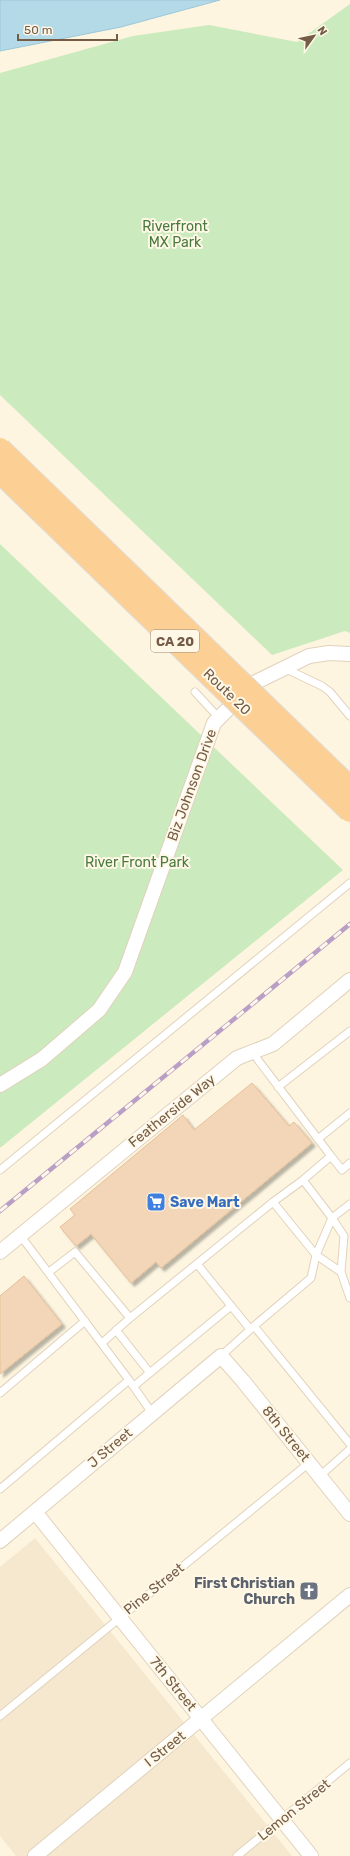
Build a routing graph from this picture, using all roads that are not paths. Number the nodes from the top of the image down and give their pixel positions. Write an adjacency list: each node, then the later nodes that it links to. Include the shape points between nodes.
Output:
1 (0, 449): 8 (highway, Route 20 / CA 20, bridge)
2 (0, 472): 9 (highway, Route 20 / CA 20, bridge)
3 (350, 654): 4 (street, Biz Johnson Drive, via 329,653 309,656)
4 (283, 668): 6 (lane, via 322,686); 7 (street, Biz Johnson Drive, via 254,682)
5 (195, 692): 7 (lane)
6 (350, 716)
7 (219, 718): 14 (street, Biz Johnson Drive, via 214,723 125,972 99,1010 42,1059)
8 (350, 788)
9 (350, 811)
10 (350, 883): 20 (lane)
11 (350, 980): 13 (street, Featherside Way, via 273,1044)
12 (350, 1031): 15 (lane)
13 (252, 1052): 15 (lane); 25 (street, Featherside Way, via 237,1058)
14 (0, 1085)
15 (278, 1087): 17 (lane)
16 (350, 1113): 17 (lane)
17 (318, 1139): 18 (lane)
18 (331, 1156): 19 (lane, via 342,1170); 21 (lane)
19 (350, 1163)
20 (0, 1170)
21 (303, 1180): 22 (lane); 24 (lane)
22 (273, 1202): 27 (lane); 28 (lane)
23 (350, 1204): 24 (lane)
24 (332, 1218): 27 (lane); 30 (lane, via 344,1236)
25 (20, 1235): 26 (street, Featherside Way); 29 (lane)
26 (0, 1252)
27 (316, 1255): 30 (lane); 35 (lane, via 311,1278)
28 (197, 1264): 32 (lane); 33 (lane)
29 (49, 1272): 33 (lane, via 74,1252); 34 (lane)
30 (341, 1272): 31 (lane)
31 (350, 1298)
32 (231, 1306): 35 (lane); 39 (lane)
33 (130, 1318): 36 (lane)
34 (85, 1321): 37 (lane); 42 (lane)
35 (252, 1328): 38 (lane); 44 (lane)
36 (116, 1330): 37 (lane); 39 (lane)
37 (102, 1343): 40 (lane)
38 (221, 1356): 43 (street, J Street); 46 (street, 8th Street)
39 (150, 1373): 41 (lane)
40 (129, 1380): 41 (lane); 48 (lane)
41 (134, 1386): 43 (lane)
42 (0, 1393)
43 (152, 1413): 49 (street, J Street)
44 (350, 1444)
45 (350, 1449): 47 (lane)
46 (309, 1463): 47 (street, 8th Street); 53 (lane, Pine Street)
47 (320, 1476): 50 (street, 8th Street)
48 (0, 1489)
49 (35, 1512): 51 (street, J Street); 53 (street, 7th Street)
50 (350, 1514)
51 (0, 1541)
52 (350, 1595): 55 (street, I Street)
53 (119, 1618): 54 (lane, Pine Street); 55 (street, 7th Street)
54 (0, 1716)
55 (201, 1719): 57 (street, 7th Street); 58 (street, I Street)
56 (350, 1763): 57 (lane, Lemon Street)
57 (282, 1820): 59 (lane, Lemon Street); 60 (street, 7th Street)
58 (35, 1856)
59 (237, 1856)
60 (312, 1856)

